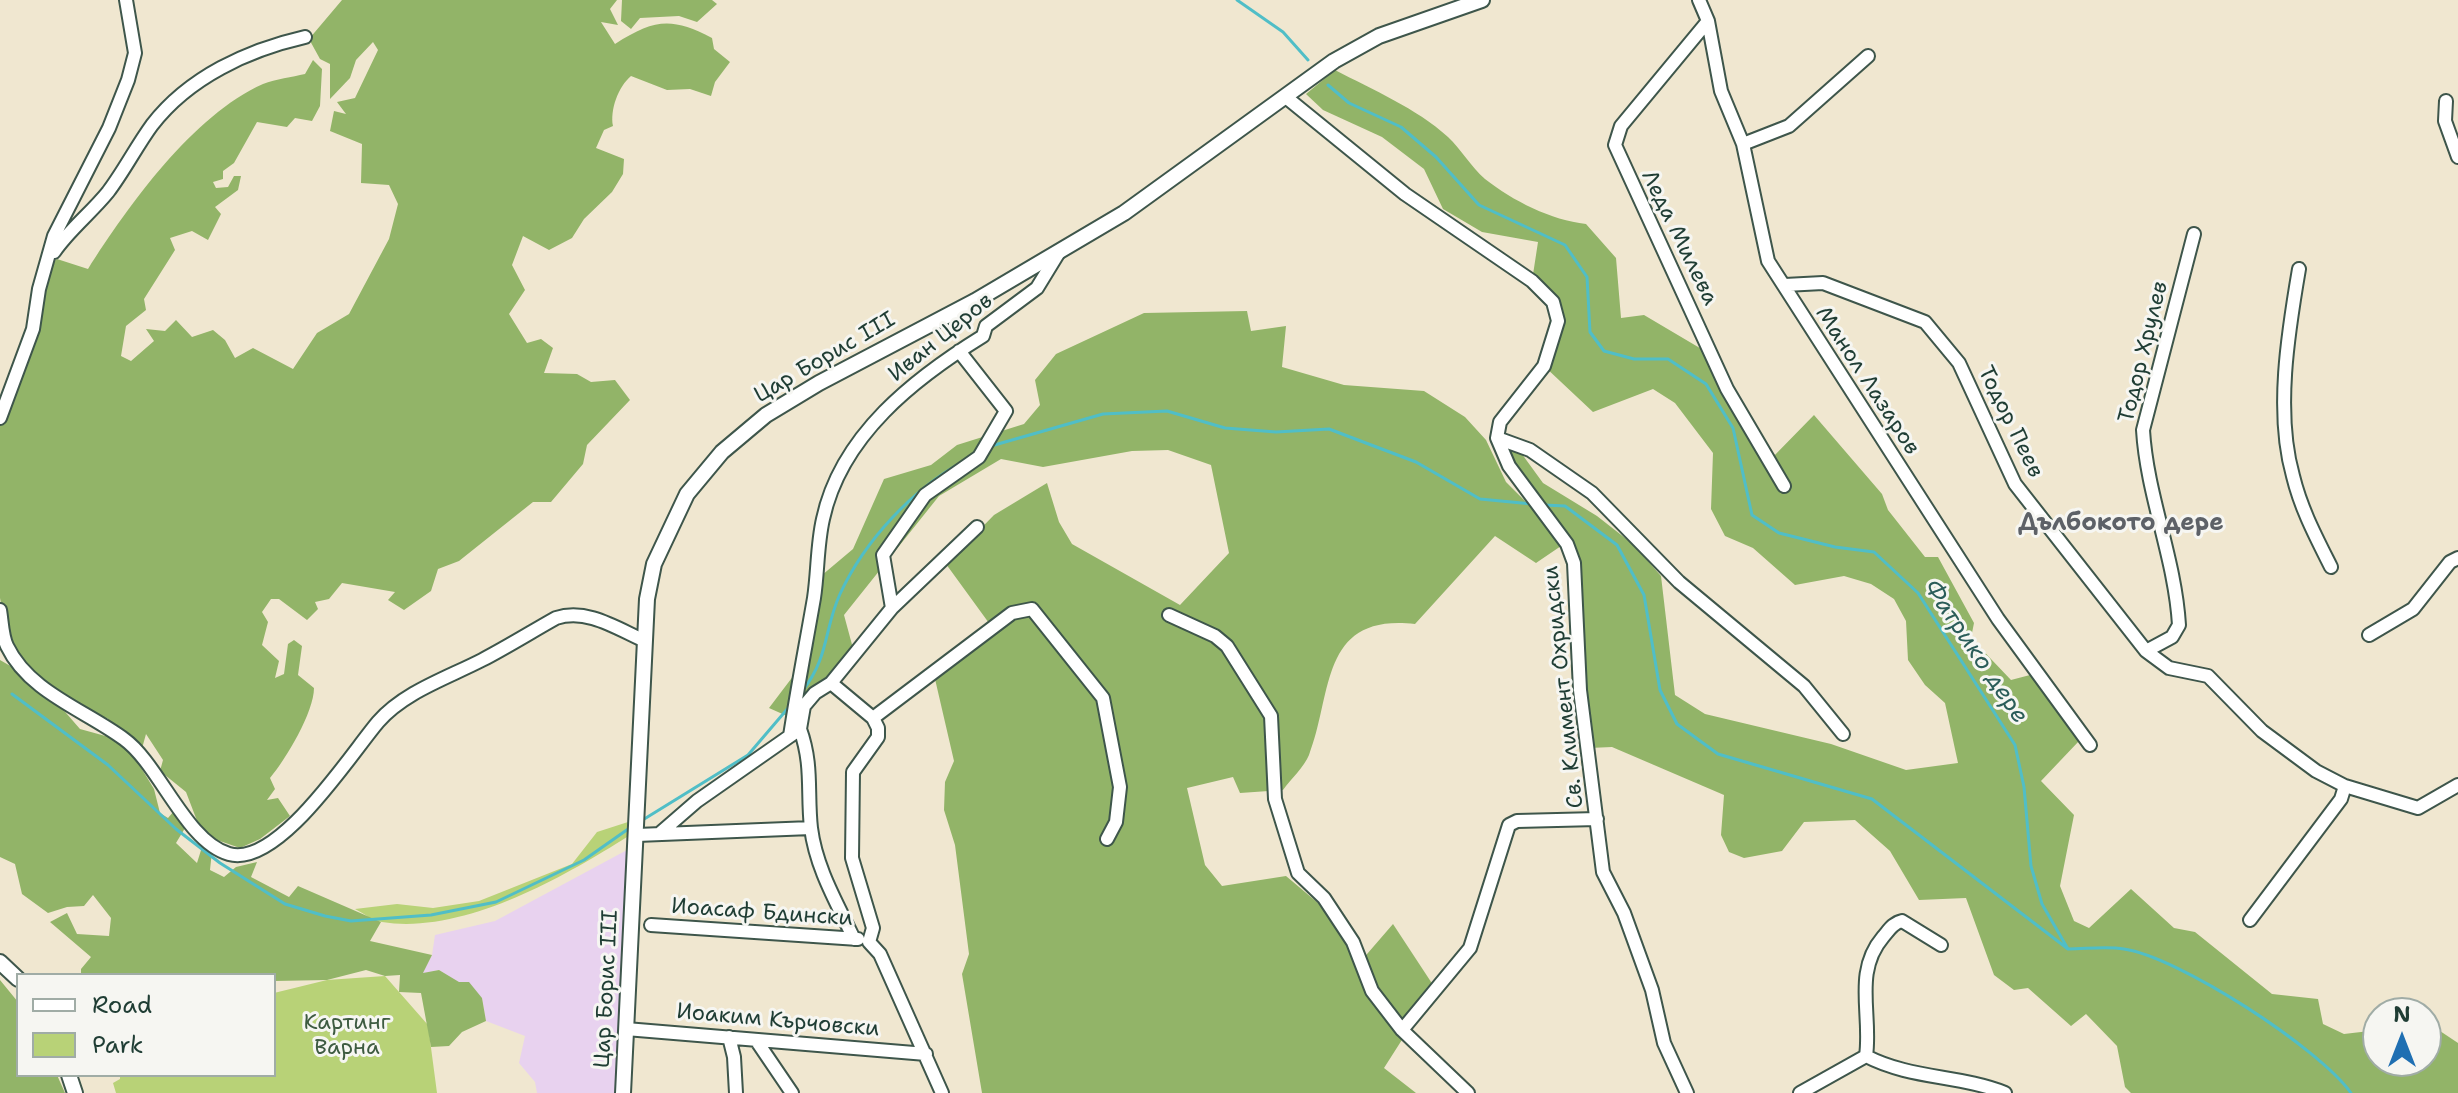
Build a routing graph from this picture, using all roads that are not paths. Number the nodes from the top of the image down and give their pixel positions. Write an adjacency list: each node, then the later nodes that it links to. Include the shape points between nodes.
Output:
1 (126, 0): 14 (street, via 135,53 128,80 54,236)
2 (1482, 0): 4 (street, Цар Борис III)
3 (1699, 0): 5 (street, Манол Лазаров)
4 (1462, 2): 8 (street, Цар Борис III, via 1379,36 1334,61)
5 (1708, 21): 10 (street, Манол Лазаров, via 1721,91); 20 (street, Леда Милева, via 1621,126 1615,145 1727,389)
6 (305, 37): 14 (street, via 233,61 173,103)
7 (1868, 56): 10 (street, via 1789,126)
8 (1287, 98): 13 (street, Цар Борис III, via 1136,205); 19 (street, via 1405,194 1532,281 1553,302 1558,321 1544,366 1500,422)
9 (2446, 101): 11 (street, via 2445,121)
10 (1743, 144): 16 (street, Манол Лазаров, via 1761,238 1768,261)
11 (2458, 157)
12 (2194, 234): 29 (street, Тодор Хрулев, via 2143,430 2179,625 2172,637)
13 (1059, 252): 17 (street, Иван Церов, via 1037,288); 28 (street, Цар Борис III, via 819,383 766,415 722,452 687,494 654,564)
14 (47, 263): 18 (street, via 33,329)
15 (2299, 269): 23 (street, via 2287,370 2287,439 2304,512)
16 (1785, 285): 29 (street, Тодор Пеев, via 1823,283 1925,322 1959,363 2015,484); 34 (street, Манол Лазаров, via 1794,307 1998,619)
17 (959, 351): 24 (street, via 1006,411 979,457 925,495 883,555); 32 (street, Иван Церов, via 879,414 842,469 823,518)
18 (0, 418)
19 (1497, 438): 33 (street, via 1530,450 1592,493 1679,582 1804,686); 37 (street, Св. Климент Охридски, via 1509,466 1567,544 1574,563 1580,690)
20 (1784, 486)
21 (977, 527): 24 (street)
22 (2458, 558): 27 (street, via 2413,609)
23 (2331, 567)
24 (892, 608): 30 (street)
25 (0, 610): 28 (street, via 6,644 19,665 58,699 129,743 183,814 217,849 231,855 268,847 327,787 380,720 404,700 556,618 586,615)
26 (1169, 615): 50 (street, via 1227,646 1271,716 1275,799 1289,854 1353,942 1372,991)
27 (2369, 635)
28 (645, 641): 40 (street, Цар Борис III)
29 (2146, 651): 36 (street, Тодор Пеев, via 2169,668 2208,676 2262,731)
30 (831, 683): 31 (street); 32 (street, via 804,706)
31 (873, 718): 41 (street, via 1012,613 1032,609 1103,698 1120,787 1116,822); 45 (street, via 878,737 853,772 851,831 852,858 873,928)
32 (795, 733): 38 (street, via 810,756); 39 (street)
33 (1843, 734)
34 (2090, 745)
35 (2458, 785): 36 (street, Тодор Пеев, via 2418,808)
36 (2345, 786): 42 (street, via 2341,799)
37 (1597, 819): 50 (street, via 1509,825 1470,948); 60 (street, Св. Климент Охридски, via 1603,872 1624,913 1652,990 1664,1043)
38 (811, 828): 39 (street); 44 (street, via 820,868)
39 (659, 834): 40 (street)
40 (637, 835): 49 (street, Цар Борис III)
41 (1107, 839)
42 (2250, 920)
43 (651, 925): 44 (street, Иоасаф Бдински)
44 (854, 939): 45 (street, Иоасаф Бдински)
45 (869, 942): 53 (street, via 880,954)
46 (1941, 945): 54 (street, via 1900,921 1879,942 1867,970)
47 (0, 962): 48 (street)
48 (16, 977)
49 (626, 1029): 51 (street, Иоаким Кърчовски); 55 (street, Цар Борис III)
50 (1402, 1030): 59 (street)
51 (729, 1037): 52 (street, Иоаким Кърчовски); 56 (street)
52 (756, 1040): 53 (street, Иоаким Кърчовски); 57 (street)
53 (926, 1054): 58 (street)
54 (1866, 1056): 61 (street); 62 (street)
55 (623, 1093)
56 (736, 1093)
57 (792, 1093)
58 (942, 1093)
59 (1468, 1093)
60 (1687, 1093)
61 (1800, 1093)
62 (2005, 1093)

